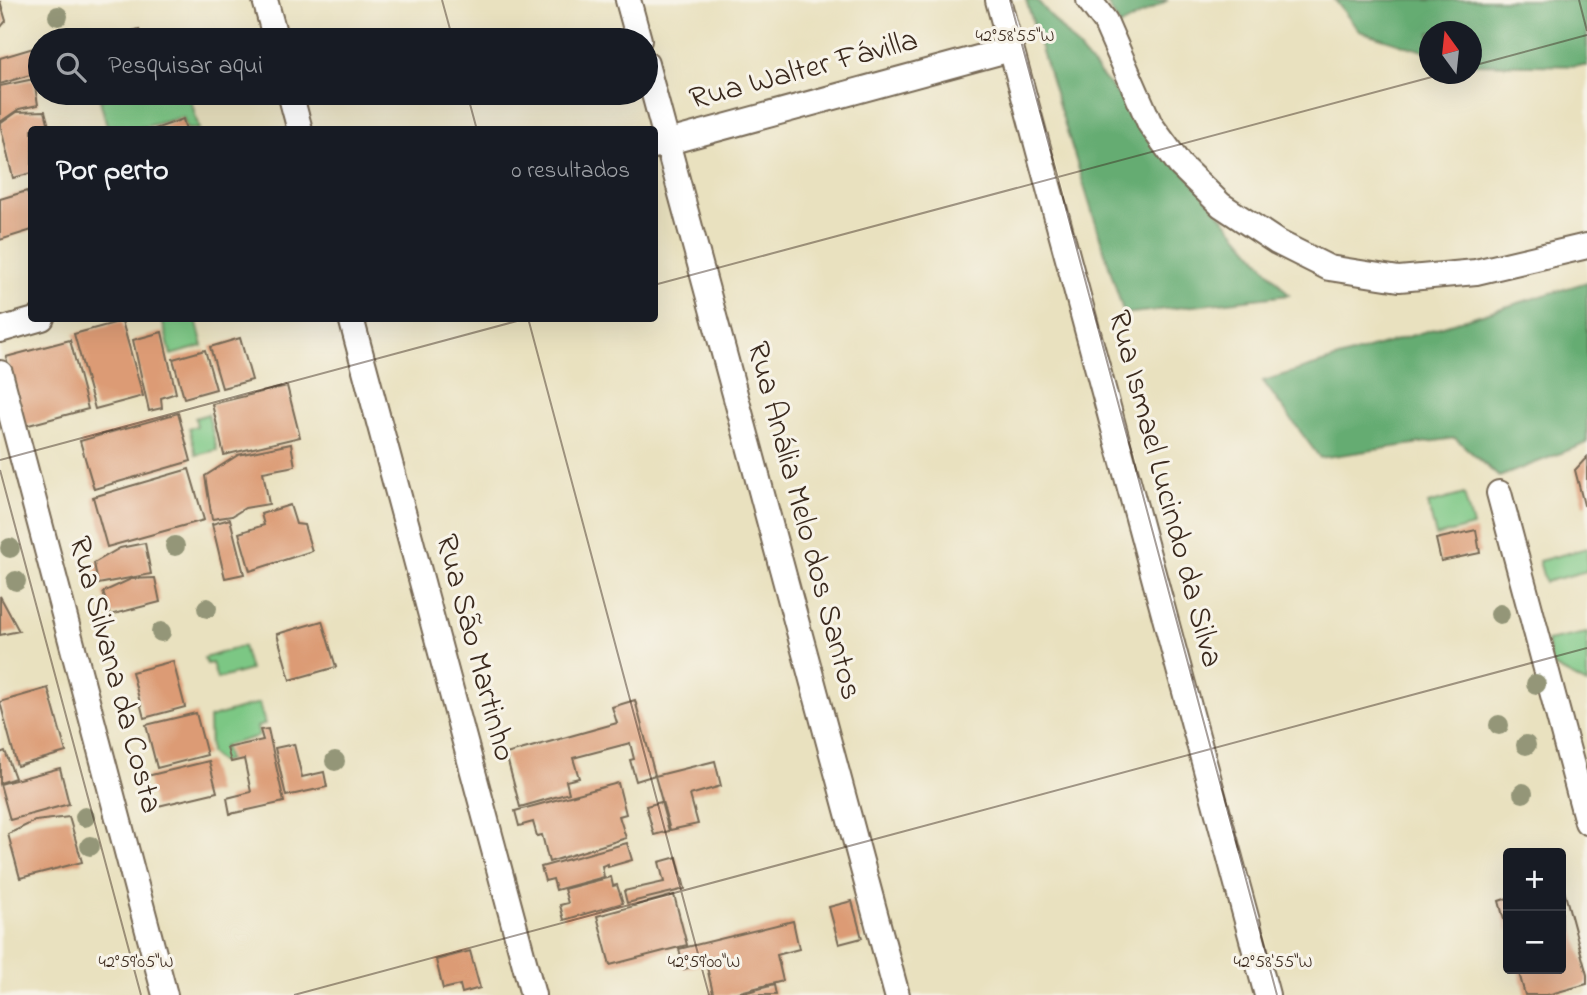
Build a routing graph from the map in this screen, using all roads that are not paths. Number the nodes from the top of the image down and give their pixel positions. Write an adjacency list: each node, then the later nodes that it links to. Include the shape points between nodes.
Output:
1 (265, 0): 5 (street)
2 (628, 0): 6 (street)
3 (998, 0): 7 (street, Rua Ismael Lucindo da Silva)
4 (1088, 0): 13 (street, via 1105,21 1150,124 1181,165 1221,205 1277,242 1329,268 1399,279 1476,272)
5 (273, 28)
6 (636, 28)
7 (1011, 50): 12 (street, Rua Walter Fávilla); 23 (street, Rua Ismael Lucindo da Silva)
8 (293, 105): 10 (street)
9 (654, 105): 11 (street, Rua Anália Melo dos Santos)
10 (299, 126)
11 (658, 126)
12 (661, 144): 22 (street, Rua Anália Melo dos Santos)
13 (1587, 246)
14 (28, 322): 16 (street)
15 (352, 322): 21 (street, Rua São Martinho)
16 (0, 330)
17 (0, 373): 20 (street, Rua Silvana da Costa)
18 (1499, 493): 19 (street)
19 (1587, 822)
20 (165, 995)
21 (533, 995)
22 (897, 995)
23 (1267, 995)

